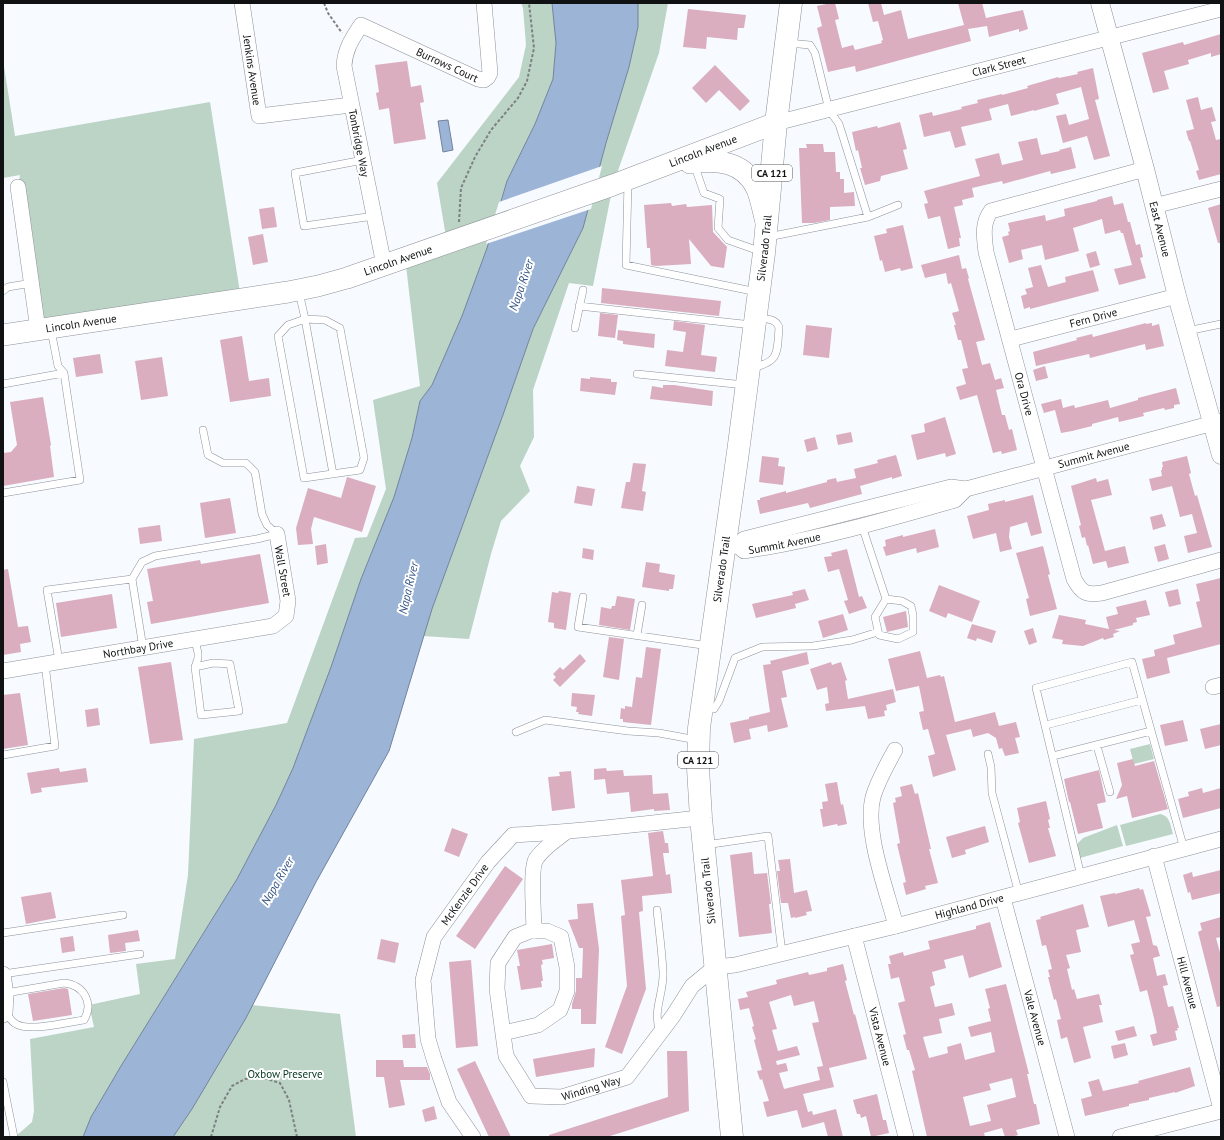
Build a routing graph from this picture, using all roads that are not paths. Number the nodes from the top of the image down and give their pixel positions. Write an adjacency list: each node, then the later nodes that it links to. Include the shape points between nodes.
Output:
1 (242, 3): 9 (street, Jenkins Avenue, via 259,116)
2 (484, 3): 6 (street, Burrows Court, via 490,73 484,80)
3 (791, 3): 8 (main road, Silverado Trail / CA 121)
4 (1100, 3): 7 (street, East Avenue)
5 (1221, 9): 7 (street, Clark Street)
6 (361, 25): 9 (street, Tonbridge Way, via 344,55)
7 (1109, 38): 10 (street, Clark Street); 15 (street, East Avenue)
8 (786, 43): 10 (lane, via 810,45 815,53); 11 (main road, Silverado Trail / CA 121)
9 (351, 105): 12 (street, Tonbridge Way)
10 (829, 110): 11 (street, Clark Street); 22 (lane, via 838,124)
11 (776, 123): 14 (main road, Lincoln Avenue); 23 (main road, Silverado Trail / CA 121)
12 (363, 160): 21 (street, Tonbridge Way); 21 (lane, via 295,173 304,226)
13 (694, 162): 14 (main road); 23 (main road, via 731,164 746,172 756,188); 23 (lane, via 704,193 720,199 718,228 728,240)
14 (662, 167): 16 (main road, Lincoln Avenue)
15 (1145, 169): 20 (street, East Avenue); 39 (street, Ora Drive, via 991,211 986,217 986,252)
16 (620, 182): 24 (main road, Lincoln Avenue); 29 (lane, via 626,265)
17 (18, 187): 25 (street)
18 (1221, 189): 20 (street)
19 (898, 205): 22 (lane)
20 (1154, 206): 30 (street, East Avenue)
21 (374, 216): 24 (street, Tonbridge Way)
22 (868, 217): 23 (lane)
23 (765, 238): 29 (main road, Silverado Trail / CA 121)
24 (384, 265): 26 (main road, Lincoln Avenue, via 347,278)
25 (32, 283): 28 (lane, via 8,287); 36 (street)
26 (299, 290): 32 (lane); 36 (main road, Lincoln Avenue)
27 (582, 290): 31 (lane)
28 (3, 291)
29 (759, 292): 33 (main road, Silverado Trail / CA 121)
30 (1177, 296): 37 (street, East Avenue); 39 (street, Fern Drive)
31 (579, 306): 33 (lane); 35 (lane)
32 (305, 319): 48 (lane); 48 (lane, via 288,325 278,336 304,478); 48 (lane, via 325,320 340,328 364,458 360,470)
33 (755, 322): 42 (main road, Silverado Trail / CA 121)
34 (1221, 324): 37 (lane)
35 (575, 328)
36 (44, 329): 38 (main road, Lincoln Avenue); 40 (lane, via 58,366)
37 (1187, 332): 44 (street, East Avenue)
38 (3, 335)
39 (1011, 339): 47 (street, Ora Drive)
40 (64, 373): 43 (lane); 50 (lane, via 80,480)
41 (637, 374): 42 (lane)
42 (748, 377): 53 (main road, Silverado Trail / CA 121)
43 (3, 384)
44 (1217, 422): 46 (street, East Avenue); 47 (street, Summit Avenue)
45 (203, 430): 52 (lane, via 208,455 223,463 246,463 255,472 262,514 267,525)
46 (1221, 454)
47 (1046, 468): 49 (street, Summit Avenue); 54 (street, Ora Drive, via 1074,579 1084,593 1102,593)
48 (333, 474)
49 (966, 489): 51 (street, Summit Avenue, via 955,500); 53 (street, Summit Avenue, via 951,486 744,539)
50 (3, 493)
51 (862, 526): 53 (street, Summit Avenue, via 744,551); 57 (lane)
52 (276, 534): 55 (lane, via 155,556 142,562); 59 (street, Wall Street, via 288,601 286,616)
53 (732, 546): 63 (main road, Silverado Trail / CA 121)
54 (1221, 560)
55 (132, 579): 64 (lane); 65 (lane, via 47,590)
56 (583, 597): 61 (lane, via 578,627)
57 (886, 599): 60 (lane, via 875,617); 60 (lane, via 902,601 912,606 913,632 898,639 879,635)
58 (642, 605): 61 (lane)
59 (272, 626): 62 (street, Northbay Drive)
60 (878, 632): 69 (lane, via 852,640 813,646 762,647 735,658 714,709)
61 (637, 635): 63 (lane)
62 (195, 640): 64 (street, Northbay Drive); 66 (lane, via 198,653)
63 (711, 646): 69 (main road, Silverado Trail / CA 121)
64 (143, 648): 65 (street, Northbay Drive)
65 (52, 662): 67 (street, Northbay Drive); 77 (lane, via 55,746)
66 (195, 667): 66 (lane, via 201,715 239,711 230,664 213,663)
67 (3, 671)
68 (1142, 700): 70 (lane); 70 (lane, via 1132,662 1036,688); 71 (lane)
69 (702, 708): 73 (main road, Silverado Trail / CA 121)
70 (1046, 725): 78 (lane)
71 (1151, 731): 74 (lane); 84 (lane)
72 (516, 732): 73 (lane, via 545,720)
73 (699, 740): 80 (main road, Silverado Trail / CA 121)
74 (1097, 746): 78 (lane); 79 (lane)
75 (894, 750): 91 (street, via 878,783 870,814 876,852)
76 (988, 754): 87 (lane, via 992,793)
77 (3, 755)
78 (1053, 756): 86 (lane)
79 (1110, 792)
80 (701, 818): 81 (street, McKenzie Drive); 83 (main road, Silverado Trail / CA 121)
81 (566, 832): 92 (street, via 535,861 532,874); 105 (street, McKenzie Drive, via 513,835 488,862 434,937 423,980 428,1039 449,1102)
82 (1221, 838): 84 (street, Highland Drive)
83 (703, 845): 96 (lane, via 768,836); 97 (main road, Silverado Trail / CA 121)
84 (1184, 848): 85 (street, Highland Drive)
85 (1154, 856): 86 (street, Highland Drive); 103 (street, Hill Avenue)
86 (1081, 876): 87 (street, Highland Drive)
87 (1019, 894): 88 (street, Highland Drive)
88 (1003, 898): 91 (street, Highland Drive); 108 (street, Vale Avenue)
89 (657, 910): 101 (lane, via 663,973 657,1013)
90 (123, 915): 93 (lane)
91 (896, 926): 94 (street, Highland Drive)
92 (534, 931): 100 (street, Winding Way, via 515,937 498,964 497,989); 100 (street, Winding Way, via 547,931 561,937 567,967 567,991 560,1010 538,1024)
93 (3, 933)
94 (854, 936): 96 (street, Highland Drive); 107 (street, Vista Avenue)
95 (140, 954): 98 (lane)
96 (782, 954): 97 (street, Highland Drive)
97 (715, 967): 101 (street, Winding Way, via 692,986); 106 (main road, Silverado Trail / CA 121)
98 (4, 983): 99 (street); 99 (lane, via 72,984 86,995 89,1005 84,1020 35,1027 15,1024)
99 (4, 1014)
100 (503, 1033): 101 (street, Winding Way, via 506,1056 531,1096 562,1097 627,1077)
101 (660, 1034)
102 (3, 1082): 104 (lane)
103 (1221, 1110): 109 (street)
104 (14, 1137)
105 (473, 1137)
106 (732, 1137)
107 (906, 1137)
108 (1067, 1137)
109 (1120, 1137)

